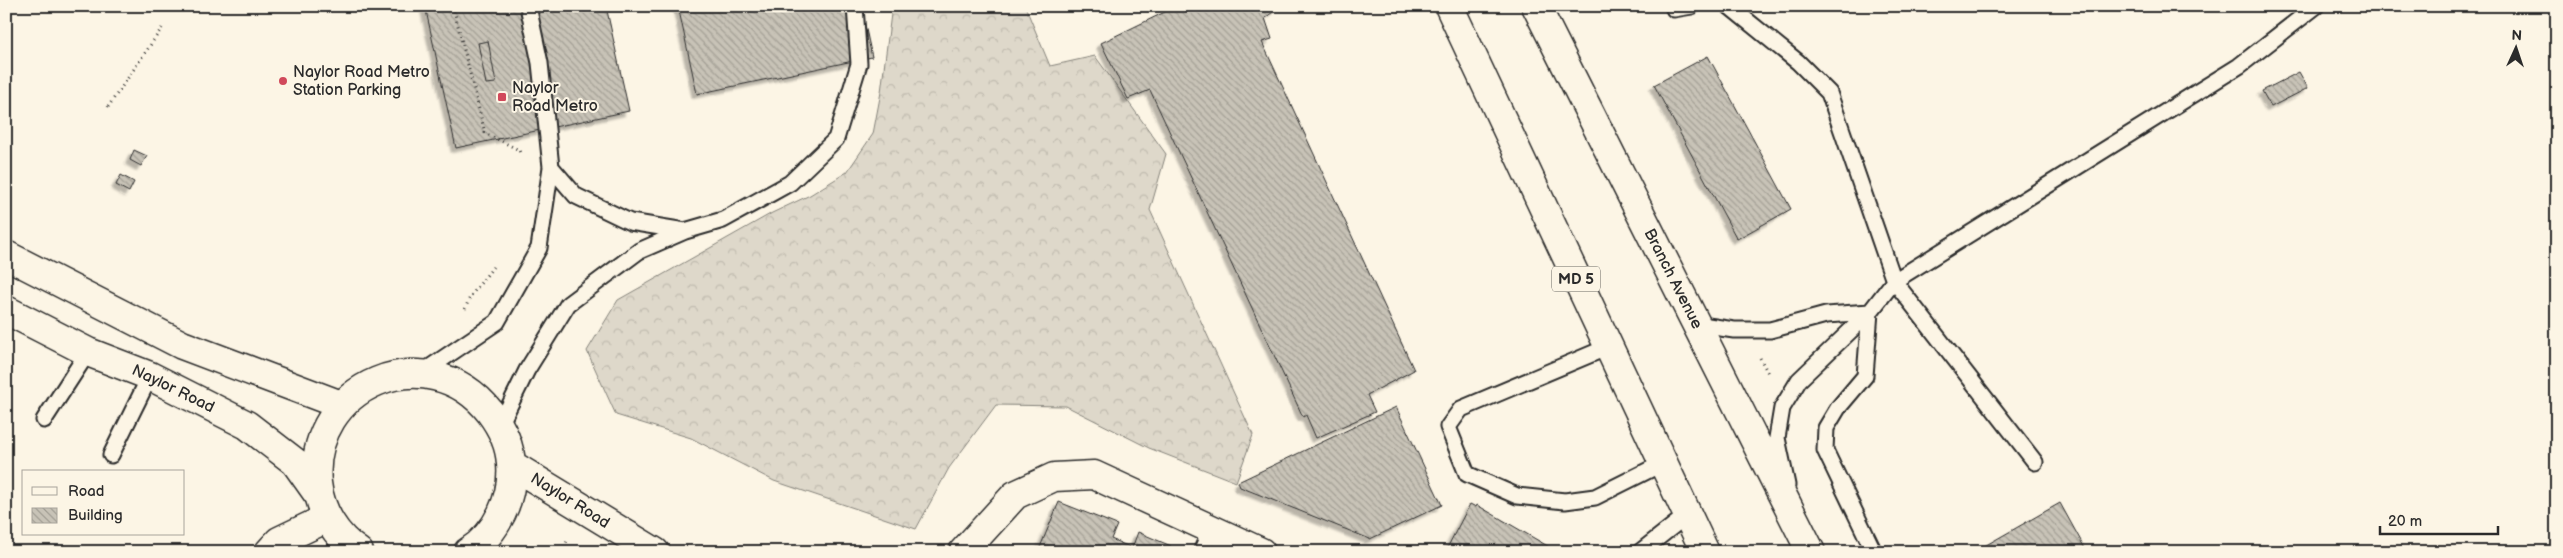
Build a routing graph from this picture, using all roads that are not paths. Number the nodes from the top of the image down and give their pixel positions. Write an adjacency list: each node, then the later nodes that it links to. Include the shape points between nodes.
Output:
1 (528, 6): 9 (lane, via 540,64)
2 (855, 6): 10 (lane, via 859,64 836,139 790,183 723,220)
3 (1449, 6): 16 (main road, MD 5)
4 (1536, 6): 15 (main road, Branch Avenue)
5 (1673, 6): 6 (lane)
6 (1692, 6)
7 (1729, 6): 12 (lane, via 1798,62 1829,93)
8 (2316, 6): 12 (lane, via 2239,66)
9 (551, 167): 10 (lane, via 576,196 630,222); 18 (lane, via 539,248 497,322)
10 (684, 231): 22 (lane, via 639,251 568,304 527,370)
11 (6, 255): 20 (main road, via 182,345)
12 (1894, 281): 14 (lane); 24 (lane)
13 (6, 310): 17 (main road, Naylor Road)
14 (1870, 312): 15 (lane, via 1826,316 1770,330 1734,330); 29 (lane, via 1799,380 1782,408 1777,438); 40 (lane, via 1864,376 1826,428 1825,450)
15 (1696, 324): 29 (main road, Branch Avenue)
16 (1608, 347): 25 (main road, MD 5); 25 (lane, via 1461,409 1448,427 1467,474 1517,496 1565,501 1595,497)
17 (88, 352): 19 (main road, Naylor Road); 21 (lane)
18 (420, 374): 20 (main road, via 391,376 363,387); 22 (main road, via 452,381 480,399)
19 (150, 376): 23 (lane); 27 (main road, Naylor Road, via 247,425 295,462)
20 (341, 405): 27 (main road, via 323,432 315,464)
21 (44, 420)
22 (500, 425): 26 (main road)
23 (111, 455)
24 (2035, 462)
25 (1663, 463): 28 (main road, MD 5)
26 (512, 465): 31 (main road, via 509,495); 34 (main road, Naylor Road)
27 (323, 507): 32 (main road); 33 (main road, Naylor Road, via 347,544)
28 (1687, 515): 37 (lane); 38 (main road, MD 5)
29 (1793, 517): 39 (main road, Branch Avenue)
30 (1206, 540): 35 (main road, via 1094,475 1054,477 1015,495); 36 (main road)
31 (480, 550)
32 (269, 552)
33 (359, 552)
34 (655, 552)
35 (963, 552)
36 (1261, 552)
37 (1640, 552)
38 (1705, 552)
39 (1811, 552)
40 (1874, 552)

